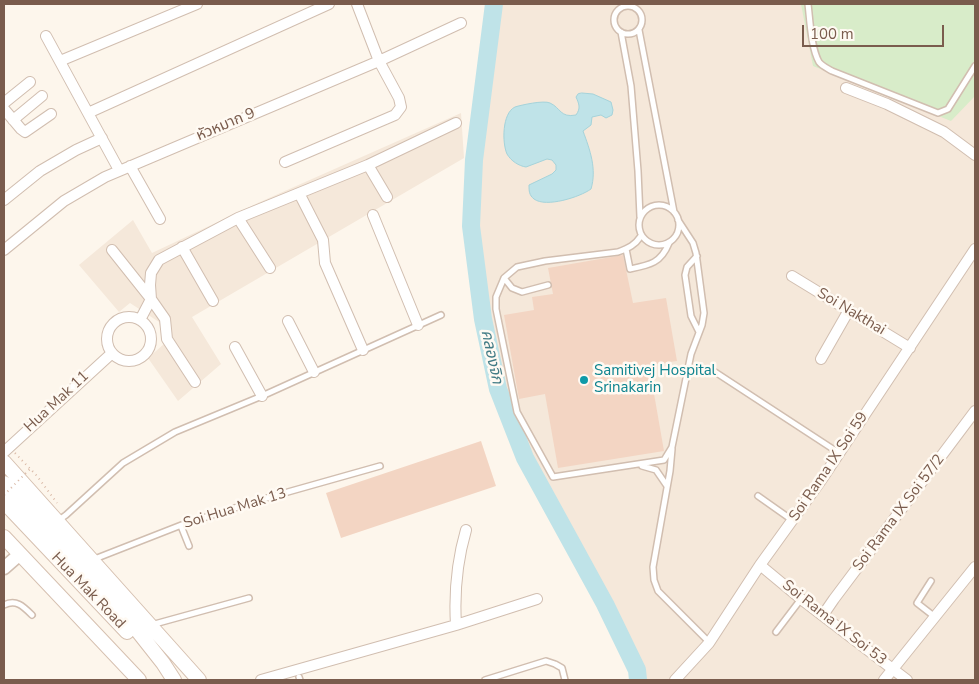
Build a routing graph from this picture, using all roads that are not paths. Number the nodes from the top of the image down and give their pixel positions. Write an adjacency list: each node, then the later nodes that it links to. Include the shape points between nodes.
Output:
1 (197, 4): 13 (street)
2 (328, 4): 20 (street)
3 (357, 4): 12 (street)
4 (617, 4): 7 (lane)
5 (808, 4): 14 (lane, via 814,48 823,66 938,113 948,109)
6 (633, 6): 7 (lane); 9 (lane, via 642,17)
7 (619, 10): 10 (lane, via 615,22)
8 (461, 23): 12 (street, หัวหมาก 9)
9 (639, 30): 10 (lane, via 632,34); 33 (lane)
10 (621, 32): 36 (lane, via 631,86)
11 (46, 36): 13 (street)
12 (379, 60): 26 (street, via 399,98 399,112); 28 (street, หัวหมาก 9)
13 (60, 61): 20 (street)
14 (975, 66)
15 (30, 82): 18 (street)
16 (846, 88): 25 (street, via 944,132)
17 (42, 96): 22 (street)
18 (4, 103)
19 (4, 109): 22 (street)
20 (88, 113): 24 (street)
21 (51, 114): 22 (street, via 25,132)
22 (13, 120)
23 (456, 123): 27 (street)
24 (102, 138): 29 (street); 32 (street, via 40,171)
25 (975, 156)
26 (285, 162)
27 (368, 165): 30 (street); 31 (street)
28 (130, 166): 29 (street, หัวหมาก 9); 37 (street)
29 (119, 170): 43 (street, หัวหมาก 9, via 64,201)
30 (299, 193): 35 (street); 61 (street, via 323,240 324,263)
31 (387, 197)
32 (4, 200)
33 (674, 212): 36 (lane, via 656,205); 38 (lane)
34 (373, 215): 57 (street)
35 (238, 218): 41 (street); 47 (street)
36 (640, 218): 39 (lane)
37 (160, 219)
38 (678, 220): 40 (lane, via 678,233); 46 (lane, via 694,243)
39 (642, 236): 40 (lane, via 657,246); 45 (lane)
40 (668, 243): 45 (lane, via 664,254 655,262 630,269)
41 (182, 247): 51 (street, via 160,260 152,273); 52 (street)
42 (975, 248): 60 (street, Soi Rama IX Soi 59)
43 (4, 250)
44 (112, 250): 51 (street)
45 (626, 250): 49 (lane, via 517,267)
46 (697, 256): 58 (lane, via 704,313); 58 (lane, via 685,275 691,316)
47 (270, 268)
48 (792, 276): 53 (street, Soi Nakthai)
49 (504, 278): 50 (lane, via 512,288 522,292); 73 (lane, via 496,297 496,309 517,412 554,477)
50 (548, 285)
51 (151, 299): 55 (street); 66 (street, via 165,320 167,339)
52 (213, 301)
53 (849, 310): 60 (street, Soi Nakthai); 63 (street)
54 (441, 315): 57 (lane)
55 (140, 320): 62 (street, via 124,317 111,325 106,339); 62 (street, via 151,337 144,356 131,362)
56 (288, 321): 65 (street)
57 (418, 325): 61 (lane)
58 (699, 332): 69 (lane, via 691,354)
59 (236, 347): 67 (street)
60 (910, 348): 71 (street, Soi Rama IX Soi 59)
61 (363, 350): 65 (lane)
62 (111, 354): 70 (street, Hua Mak 11)
63 (821, 359)
64 (712, 370): 71 (lane)
65 (314, 372): 67 (lane)
66 (195, 382)
67 (262, 396): 79 (lane, via 175,432 123,463)
68 (975, 410): 96 (street, Soi Rama IX Soi 57/2)
69 (672, 448): 73 (lane, via 664,460); 76 (lane)
70 (4, 452)
71 (839, 453): 80 (street, Soi Rama IX Soi 59)
72 (4, 462): 79 (main road)
73 (638, 465): 76 (lane, via 656,470)
74 (380, 466): 81 (lane, Soi Hua Mak 13)
75 (4, 483): 104 (main road, via 133,624)
76 (667, 486): 101 (lane, via 653,567 654,580 658,591)
77 (758, 496): 80 (lane)
78 (4, 502): 104 (main road, Hua Mak Road)
79 (61, 518): 86 (main road)
80 (793, 520): 87 (street, Soi Rama IX Soi 59)
81 (181, 526): 84 (lane); 86 (lane, Soi Hua Mak 13)
82 (466, 530): 99 (street, via 455,592)
83 (4, 537): 85 (main road, Hua Mak Road)
84 (189, 546)
85 (20, 554): 89 (street); 103 (main road, Hua Mak Road)
86 (92, 560): 98 (main road)
87 (760, 565): 93 (street, Soi Rama IX Soi 53); 101 (street, Soi Rama IX Soi 59)
88 (975, 567): 97 (street)
89 (4, 568)
90 (931, 581): 97 (lane, via 917,603)
91 (249, 598): 98 (lane)
92 (537, 598): 99 (street)
93 (801, 598): 96 (street, Soi Rama IX Soi 53); 100 (lane)
94 (4, 605): 95 (lane, via 19,603)
95 (32, 615)
96 (823, 615): 102 (street, Soi Rama IX Soi 53)
97 (935, 617): 102 (street)
98 (151, 625): 105 (main road)
99 (456, 625): 106 (street)
100 (776, 632)
101 (709, 643): 109 (street, Soi Rama IX Soi 59)
102 (893, 669): 110 (street); 111 (street, Soi Rama IX Soi 53)
103 (139, 680)
104 (174, 680)
105 (199, 680)
106 (261, 680)
107 (485, 680): 108 (lane, via 546,661 562,668)
108 (565, 680)
109 (676, 680)
110 (884, 680)
111 (907, 680)

